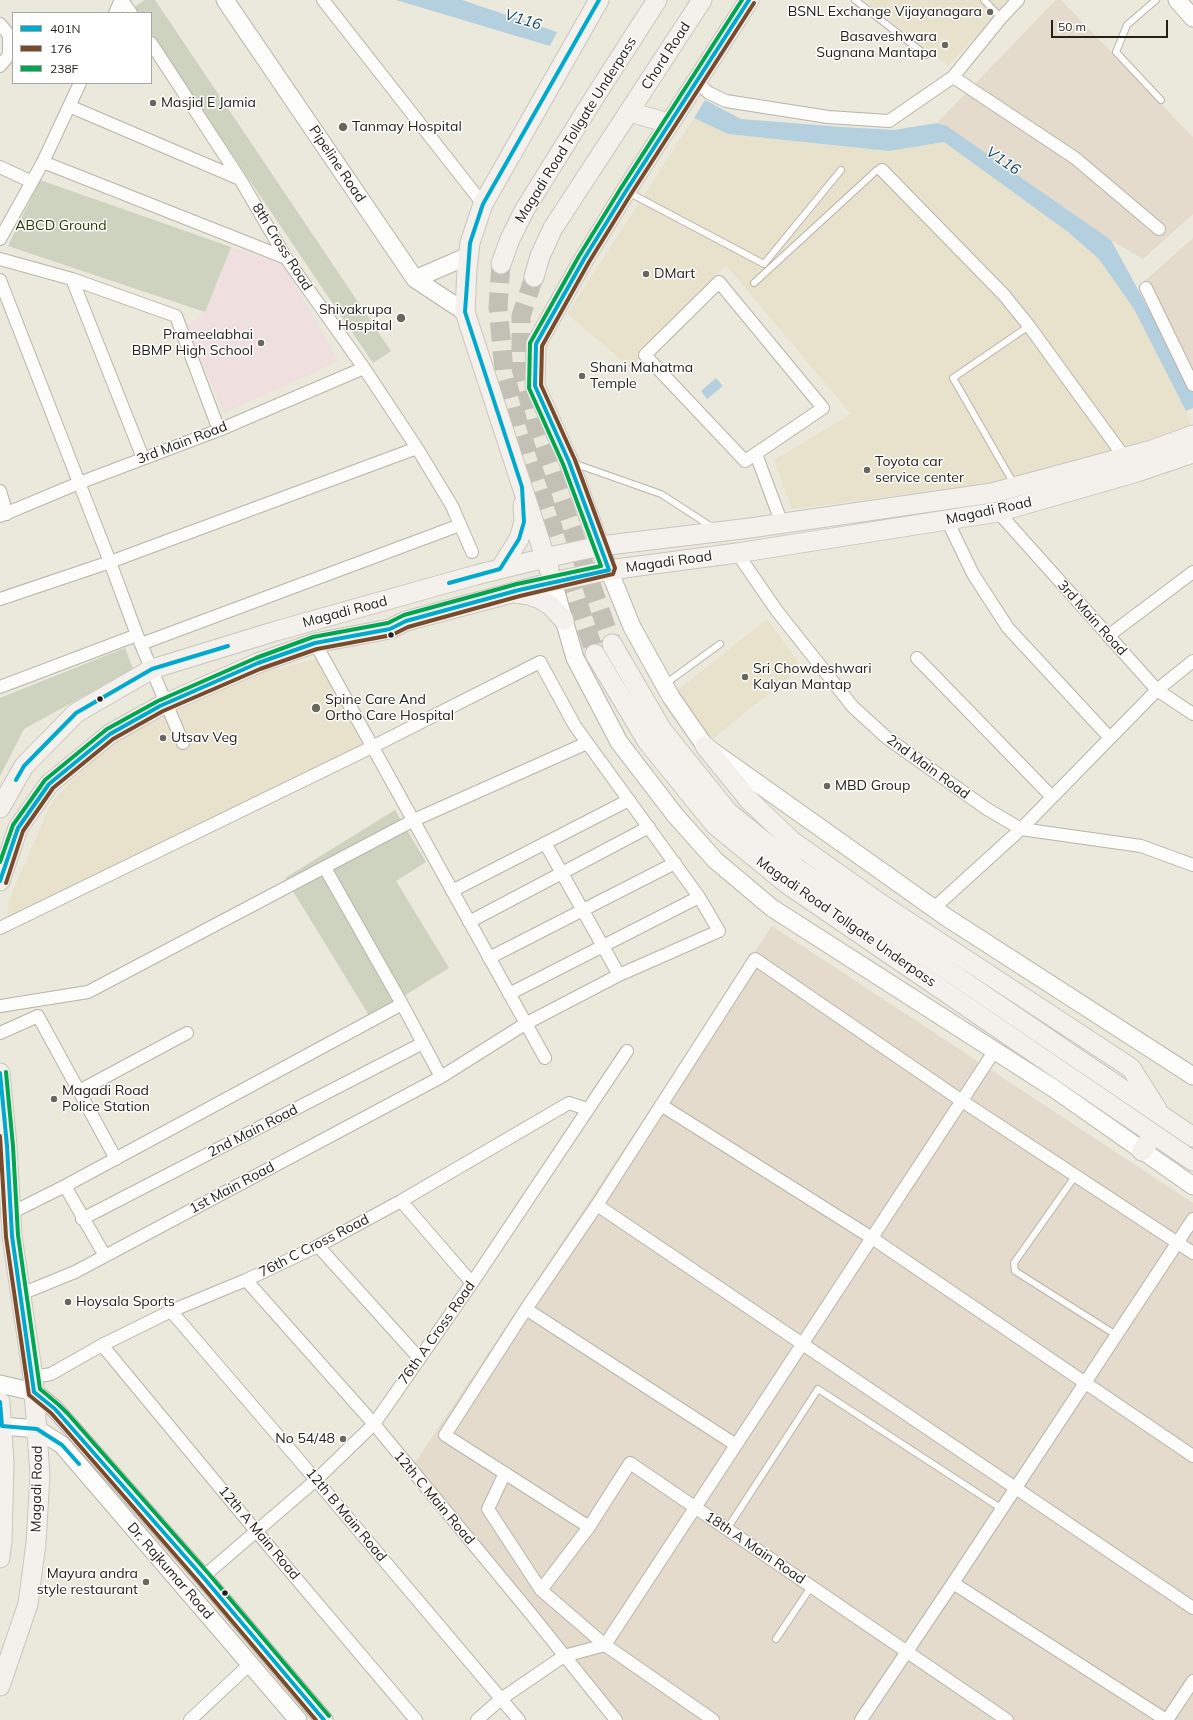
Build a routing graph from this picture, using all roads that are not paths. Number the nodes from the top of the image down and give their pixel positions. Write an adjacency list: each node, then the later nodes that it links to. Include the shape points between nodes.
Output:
1 (122, 0): 13 (street); 14 (street)
2 (226, 0): 42 (street, Pipeline Road)
3 (323, 0): 35 (street)
4 (599, 0): 35 (main road)
5 (657, 0): 41 (main road, Magadi Road Tollgate Underpass, via 525,210)
6 (702, 0): 26 (main road, Chord Road)
7 (749, 0): 22 (main road)
8 (855, 0): 19 (lane)
9 (984, 0): 15 (lane)
10 (1018, 0): 15 (street)
11 (1156, 0): 24 (lane, via 1127,25 1116,52)
12 (1177, 0): 16 (street)
13 (116, 12)
14 (130, 12)
15 (1001, 18): 21 (street)
16 (1193, 18)
17 (0, 24): 20 (street, via 9,35 9,55)
18 (152, 45): 32 (street, 8th Cross Road)
19 (926, 55)
20 (0, 66)
21 (954, 77): 22 (street, via 889,121 828,117 726,101 709,93); 36 (street, via 1075,158)
22 (696, 82): 27 (main road)
23 (80, 84): 25 (street)
24 (1161, 100)
25 (69, 106): 28 (street); 32 (street)
26 (629, 112): 27 (main road); 43 (main road, via 554,228 540,256)
27 (674, 115): 34 (main road)
28 (42, 162): 33 (street); 39 (street)
29 (0, 167): 33 (street)
30 (841, 170): 34 (lane, via 764,264)
31 (882, 170): 46 (lane, via 878,170); 49 (street, via 1004,295)
32 (240, 179): 39 (street, 8th Cross Road)
33 (32, 182): 37 (street)
34 (626, 191): 59 (main road, via 536,344 535,386)
35 (483, 204): 38 (main road)
36 (1159, 229)
37 (0, 239)
38 (468, 256): 42 (street); 48 (main road)
39 (286, 258): 50 (street, 8th Cross Road)
40 (0, 259): 45 (street)
41 (500, 264)
42 (415, 278): 48 (street, Pipeline Road)
43 (534, 278)
44 (0, 280): 60 (street)
45 (72, 280): 52 (street, via 176,316); 57 (street)
46 (754, 284)
47 (1146, 288): 51 (street)
48 (465, 312): 61 (main road)
49 (1029, 326): 58 (street); 62 (lane, via 953,378)
50 (364, 368): 52 (street, 3rd Main Road); 54 (street, 8th Cross Road)
51 (1193, 385)
52 (218, 430): 57 (street, 3rd Main Road)
53 (1193, 435): 58 (main road, Magadi Road)
54 (417, 448): 68 (street, 8th Cross Road, via 452,506); 74 (street)
55 (1193, 452): 64 (main road, Magadi Road, via 1137,472)
56 (756, 454): 56 (street, via 823,408 719,282 645,355 745,461); 67 (street)
57 (143, 458): 60 (street, 3rd Main Road)
58 (1125, 458): 62 (main road, Magadi Road)
59 (569, 462): 69 (lane, via 662,494); 70 (main road)
60 (79, 483): 65 (street, 3rd Main Road); 74 (street)
61 (522, 487): 73 (main road); 75 (main road, via 524,522 511,553)
62 (1016, 487): 67 (main road, Magadi Road, via 992,493)
63 (0, 491): 65 (street)
64 (998, 512): 66 (main road, Magadi Road); 82 (street, 3rd Main Road)
65 (4, 515)
66 (947, 520): 72 (main road, Magadi Road); 96 (street, via 973,574 1008,628)
67 (782, 524): 69 (main road, Magadi Road)
68 (460, 525): 71 (street, 8th Cross Road); 83 (street)
69 (719, 532): 70 (main road, Magadi Road)
70 (600, 546): 73 (main road, Magadi Road); 76 (main road)
71 (472, 552)
72 (737, 553): 76 (main road, Magadi Road); 106 (street, 2nd Main Road, via 777,611 853,707 887,738 987,809)
73 (545, 558): 75 (main road, Magadi Road); 78 (main road)
74 (110, 562): 80 (street); 83 (street)
75 (500, 569): 90 (main road, Magadi Road, via 276,631)
76 (609, 570): 78 (main road, Magadi Road); 91 (street, via 632,627)
77 (1193, 572): 82 (street)
78 (553, 582): 79 (main road, Magadi Road); 81 (street)
79 (509, 593): 81 (main road, via 540,599); 84 (main road, Magadi Road, via 406,621 390,628)
80 (0, 599)
81 (564, 620): 129 (street, via 575,658 619,742 675,815 716,860 772,908)
82 (1108, 636): 93 (street, 3rd Main Road)
83 (139, 639): 90 (street); 92 (street)
84 (315, 643): 94 (main road, Magadi Road, via 258,663); 100 (street)
85 (612, 644): 139 (main road, Magadi Road Tollgate Underpass, via 662,730 728,812 798,869)
86 (720, 644): 91 (lane)
87 (595, 654): 141 (main road, Magadi Road Tollgate Underpass, via 647,741 715,825 787,884)
88 (917, 658): 101 (street)
89 (1193, 661): 93 (street)
90 (152, 669): 94 (street); 103 (main road, Magadi Road, via 76,713 24,766)
91 (664, 685): 99 (street)
92 (0, 687)
93 (1156, 690): 95 (street, 3rd Main Road); 96 (street)
94 (167, 703): 98 (street); 112 (main road, Magadi Road, via 110,734 49,784 18,828)
95 (1193, 714)
96 (1110, 738): 101 (street)
97 (587, 742): 100 (street, via 575,726 540,662); 102 (street); 104 (street)
98 (183, 743)
99 (705, 746): 115 (street); 139 (main road, via 749,800 792,841 881,904 1131,1068)
100 (372, 748): 104 (street); 118 (street)
101 (1052, 797): 106 (street)
102 (629, 800): 105 (street); 107 (street)
103 (0, 808)
104 (413, 822): 110 (street); 113 (street)
105 (649, 827): 108 (street); 111 (street)
106 (1021, 829): 109 (street, 2nd Main Road, via 1141,846); 115 (street)
107 (545, 843): 111 (street); 113 (street)
108 (675, 863): 114 (street); 116 (street)
109 (1193, 865)
110 (325, 868): 123 (street); 124 (street, via 88,992)
111 (562, 873): 116 (street); 117 (street)
112 (0, 880)
113 (452, 892): 117 (street)
114 (699, 897): 119 (street); 121 (street, 1st Main Road, via 719,931)
115 (934, 908): 133 (street)
116 (582, 910): 119 (street); 120 (street)
117 (469, 922): 120 (street)
118 (0, 928)
119 (603, 946): 121 (street); 122 (street)
120 (489, 958): 122 (street)
121 (619, 975): 125 (street, 1st Main Road)
122 (509, 994): 125 (street)
123 (402, 1004): 128 (street); 144 (street)
124 (0, 1006)
125 (525, 1024): 131 (street); 134 (street, 1st Main Road)
126 (0, 1033): 135 (street, via 38,1016)
127 (187, 1033): 135 (street)
128 (423, 1043): 134 (street); 152 (street, 2nd Main Road)
129 (995, 1050): 136 (street); 143 (street, via 1054,1088)
130 (627, 1051): 138 (street, 76th A Cross Road)
131 (545, 1058)
132 (0, 1073): 140 (main road, Magadi Road)
133 (1193, 1076)
134 (441, 1077): 158 (street, 1st Main Road)
135 (79, 1091): 144 (street)
136 (962, 1100): 137 (street, via 755,959); 146 (street); 154 (street)
137 (661, 1106): 150 (street); 154 (street)
138 (587, 1109): 149 (street, 76th C Cross Road, via 569,1103); 160 (street, 76th A Cross Road)
139 (1161, 1115): 142 (main road, Magadi Road Tollgate Underpass)
140 (3, 1132): 151 (main road, Magadi Road)
141 (1153, 1135): 143 (main road); 145 (main road)
142 (1193, 1137)
143 (1142, 1151): 148 (street)
144 (116, 1159): 147 (street)
145 (1193, 1162)
146 (1076, 1175): 155 (street); 164 (lane, via 1014,1264 1015,1271)
147 (65, 1186): 151 (street); 152 (street)
148 (1193, 1186)
149 (401, 1201): 156 (street, 76th C Cross Road); 160 (street)
150 (597, 1204): 162 (street); 165 (street)
151 (11, 1213): 161 (main road, Magadi Road)
152 (82, 1218): 158 (street)
153 (1193, 1219): 155 (street)
154 (872, 1238): 165 (street); 168 (street)
155 (1177, 1242): 157 (street); 164 (street)
156 (318, 1246): 159 (street, 76th C Cross Road); 167 (street)
157 (1193, 1253)
158 (105, 1256): 161 (street, 1st Main Road, via 75,1272)
159 (246, 1280): 163 (street, 76th C Cross Road); 172 (street, 12th C Main Road)
160 (472, 1283): 167 (street, 76th A Cross Road)
161 (21, 1294): 170 (main road, Magadi Road)
162 (526, 1309): 175 (street); 177 (street, via 445,1435)
163 (171, 1311): 166 (street, 76th C Cross Road); 178 (street, 12th B Main Road)
164 (1116, 1335): 168 (street)
165 (803, 1343): 175 (street); 179 (street)
166 (102, 1346): 170 (street, 76th C Cross Road); 184 (street, 12th A Main Road)
167 (419, 1358): 172 (street, 76th A Cross Road)
168 (1085, 1383): 176 (street); 179 (street)
169 (0, 1384): 170 (street)
170 (34, 1385): 174 (main road, Magadi Road); 186 (street, Dr. Rajkumar Road)
171 (0, 1402): 173 (main road)
172 (374, 1424): 178 (street, 76th A Cross Road); 194 (street, 12th C Main Road)
173 (2, 1426): 174 (street); 185 (main road, via 4,1463)
174 (37, 1429): 195 (street, Dr. Rajkumar Road, via 62,1445); 197 (main road, Magadi Road, via 40,1475 36,1543 28,1604)
175 (736, 1445): 180 (street)
176 (1193, 1456)
177 (505, 1473): 182 (street); 189 (street, via 488,1509)
178 (316, 1480): 184 (street, 76th A Cross Road); 198 (street, 12th B Main Road)
179 (1016, 1488): 181 (street); 190 (street)
180 (695, 1507): 182 (street, 18th A Main Road, via 630,1463); 183 (street, 18th A Main Road); 192 (street)
181 (1002, 1509): 183 (lane, via 818,1389); 187 (street)
182 (589, 1527): 189 (street, 18th A Main Road)
183 (727, 1529): 188 (street, 18th A Main Road)
184 (256, 1530): 186 (street, 76th A Cross Road); 202 (street, 12th A Main Road)
185 (0, 1558)
186 (203, 1577): 201 (street, Dr. Rajkumar Road)
187 (953, 1584): 193 (street); 209 (street)
188 (811, 1587): 191 (lane); 193 (street, 18th A Main Road)
189 (541, 1590): 192 (street)
190 (1193, 1608)
191 (776, 1639)
192 (605, 1645): 194 (street); 206 (street)
193 (907, 1652): 207 (street); 208 (street, 18th A Main Road)
194 (564, 1656): 198 (street); 205 (street, 12th C Main Road)
195 (250, 1664): 199 (street); 200 (street, Dr. Rajkumar Road)
196 (1193, 1681): 209 (street)
197 (0, 1686)
198 (501, 1699): 203 (street); 204 (street, 12th B Main Road)
199 (194, 1719)
200 (298, 1720)
201 (324, 1720)
202 (416, 1720)
203 (477, 1720)
204 (518, 1720)
205 (616, 1720)
206 (712, 1720)
207 (861, 1720)
208 (1007, 1720)
209 (1166, 1720)

